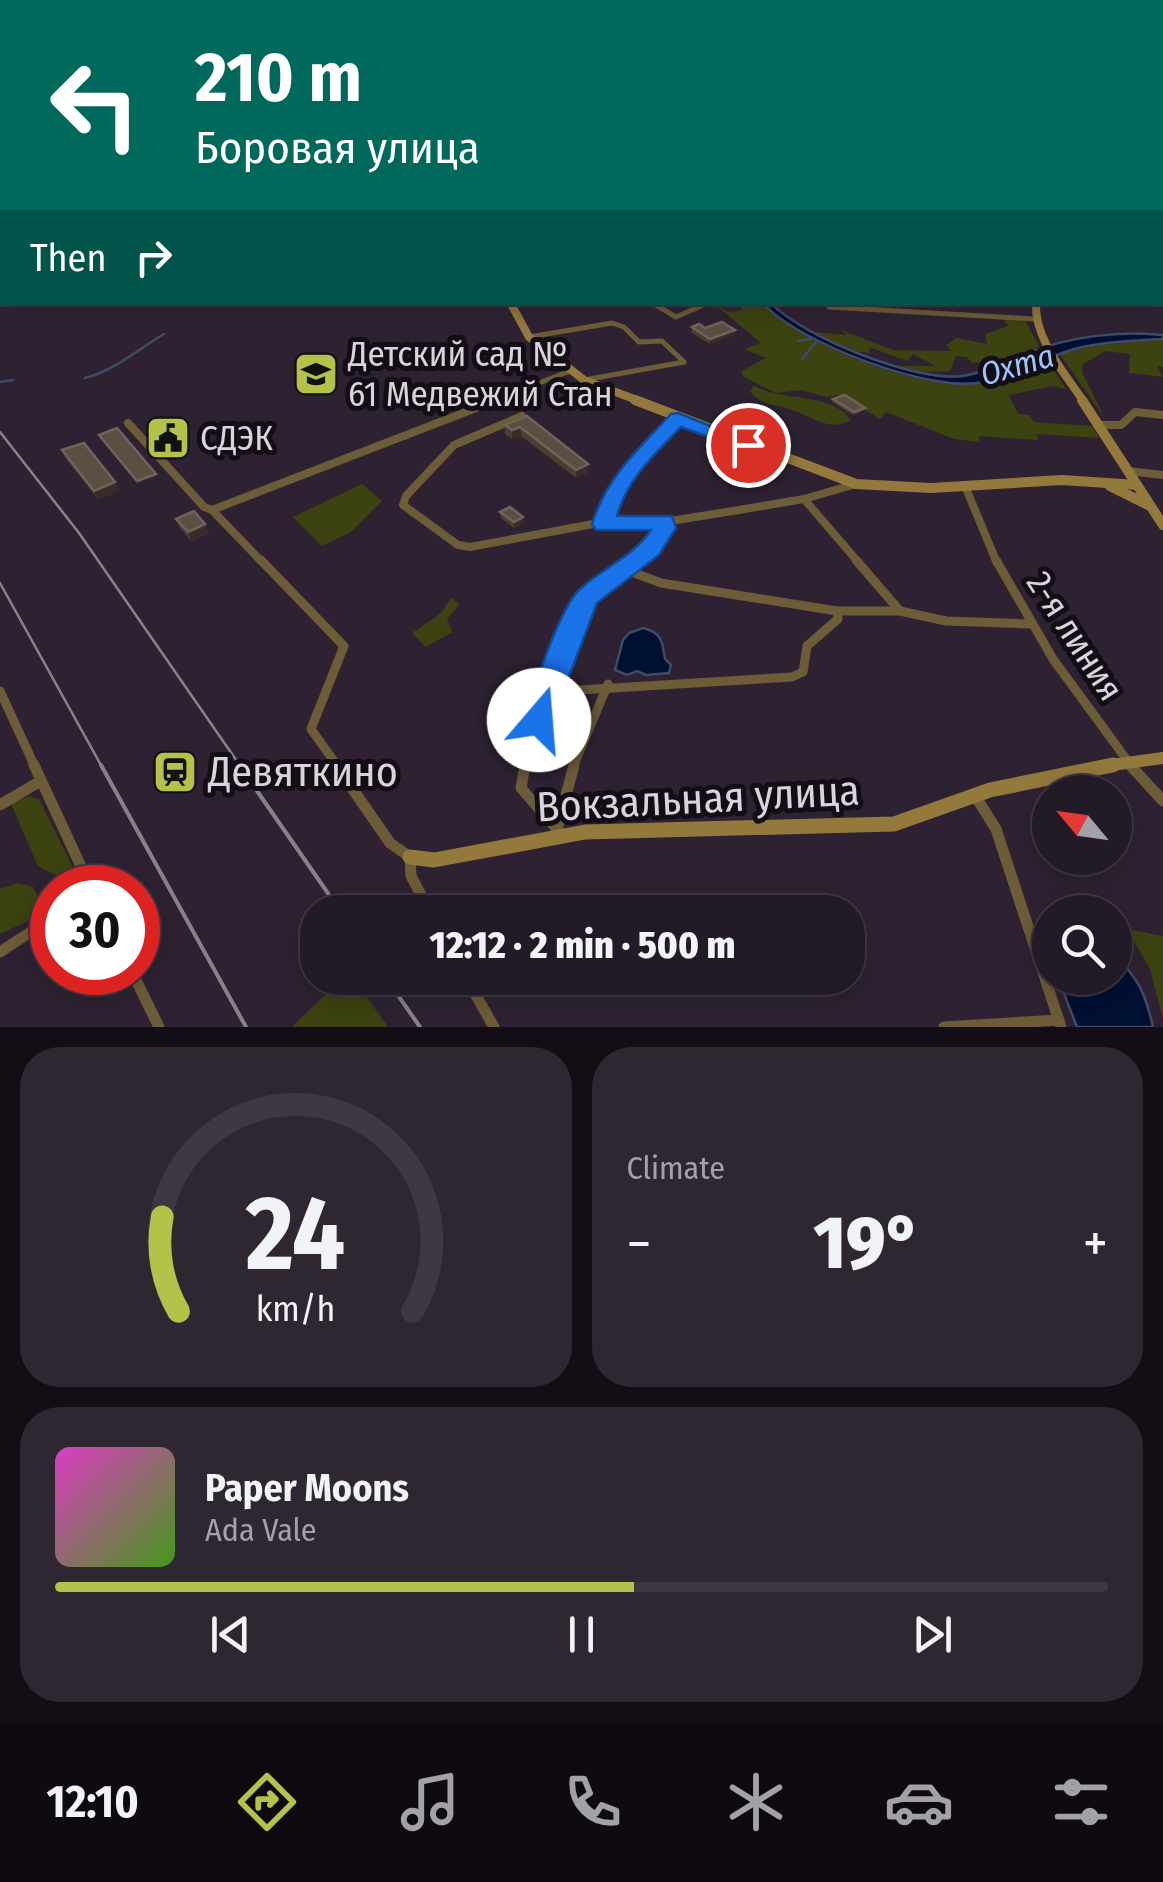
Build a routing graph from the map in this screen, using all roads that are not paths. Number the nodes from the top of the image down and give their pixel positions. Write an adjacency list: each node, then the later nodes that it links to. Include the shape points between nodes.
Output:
1 (512, 305): 7 (street)
2 (656, 305): 3 (street, via 676,318)
3 (704, 305)
4 (1036, 305): 6 (street)
5 (829, 307): 6 (street)
6 (1034, 319): 14 (street)
7 (529, 337): 8 (street); 9 (street, via 612,323 639,342 662,341 684,362)
8 (570, 371): 9 (street); 23 (street)
9 (584, 380): 12 (street)
10 (1163, 415): 14 (street, via 1136,412 1121,425)
11 (522, 416): 25 (street, via 450,448 406,496 408,511 464,546)
12 (678, 418): 18 (street); 25 (street, via 622,481)
13 (128, 423): 23 (street)
14 (1098, 425): 15 (street)
15 (1128, 471): 16 (street); 19 (street)
16 (1163, 475)
17 (1104, 483): 19 (street); 20 (street); 22 (street)
18 (856, 484): 20 (street); 21 (street)
19 (1137, 485): 22 (street)
20 (966, 486): 30 (street, 2-я линия, via 990,551)
21 (804, 500): 24 (street); 29 (street)
22 (1150, 506): 26 (street)
23 (212, 510): 41 (street, via 344,646 313,721 314,736 390,843)
24 (664, 522): 25 (street); 27 (street, via 650,549)
25 (604, 524)
26 (1163, 525)
27 (624, 569): 28 (street, via 661,583); 33 (street, via 586,598)
28 (837, 611): 29 (street); 31 (street, via 838,619 803,647 803,672 792,677)
29 (900, 611): 30 (street, via 946,621)
30 (1029, 624): 35 (street, 2-я линия)
31 (608, 684): 33 (street); 40 (street, via 585,733)
32 (0, 691): 36 (street)
33 (547, 692): 40 (street, via 521,788)
34 (1163, 758): 35 (street, Вокзальная улица)
35 (1128, 763): 37 (street, Вокзальная улица); 38 (street, 2-я линия)
36 (40, 782): 39 (street); 42 (street)
37 (974, 794): 40 (street, Вокзальная улица, via 894,824); 48 (street, via 996,828)
38 (1163, 801)
39 (0, 805)
40 (560, 831): 41 (street, Вокзальная улица, via 434,860)
41 (410, 857): 43 (street)
42 (80, 865)
43 (421, 895)
44 (30, 932): 45 (street)
45 (0, 952)
46 (143, 995): 49 (street)
47 (476, 995): 50 (street)
48 (1060, 1024): 51 (street)
49 (158, 1027)
50 (494, 1027)
51 (944, 1027)

